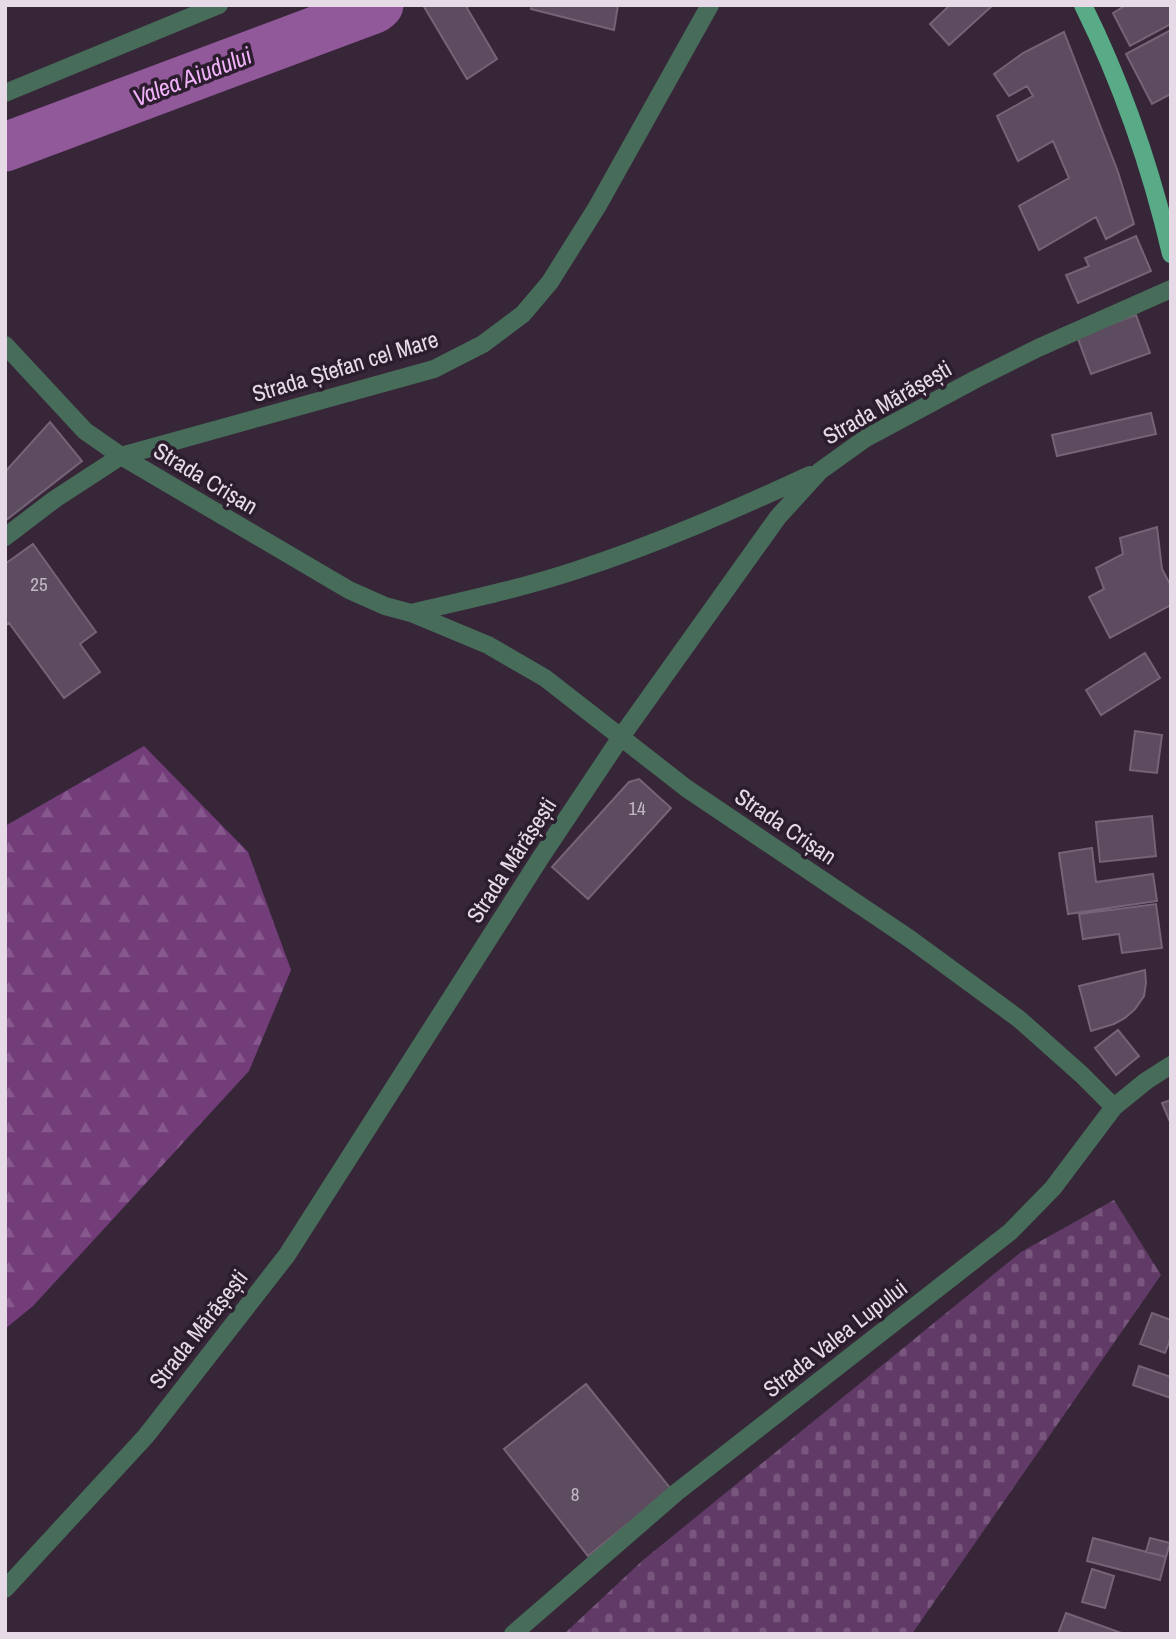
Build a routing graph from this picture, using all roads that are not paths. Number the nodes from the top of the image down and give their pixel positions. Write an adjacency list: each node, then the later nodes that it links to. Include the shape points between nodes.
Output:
1 (219, 5): 4 (street)
2 (710, 5): 8 (street, Strada Ștefan cel Mare, via 597,207 550,282 523,314 483,344 434,369)
3 (1083, 5): 5 (main road, via 1135,131)
4 (5, 93)
5 (1171, 254)
6 (1171, 289): 9 (street, Strada Mărășești, via 976,379 866,438)
7 (5, 345): 8 (street, Strada Crișan, via 85,431)
8 (121, 456): 10 (street, Strada Ștefan cel Mare); 11 (street, Strada Crișan, via 349,590)
9 (820, 471): 11 (street, via 725,514 575,571); 12 (street, Strada Mărășești, via 778,517)
10 (5, 537)
11 (411, 613): 12 (street, Strada Crișan, via 488,645 545,678)
12 (621, 737): 14 (street, Strada Crișan, via 686,788 910,939 1018,1019); 15 (street, Strada Mărășești, via 287,1255 146,1436)
13 (1171, 1065): 14 (street, Strada Valea Lupului)
14 (1114, 1107): 16 (street, Strada Valea Lupului, via 1053,1188 1010,1233 677,1492)
15 (5, 1589)
16 (513, 1634)

